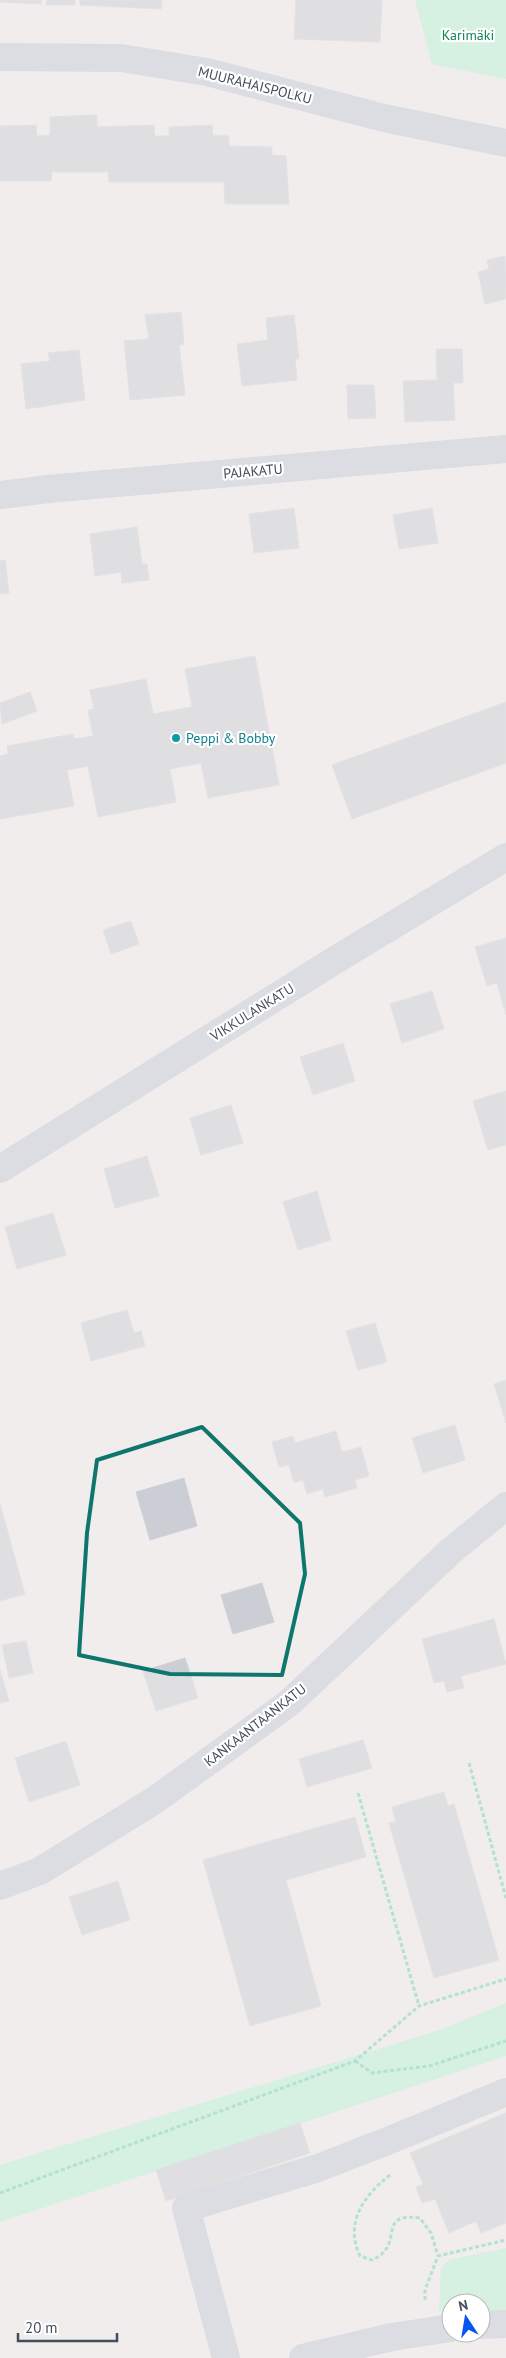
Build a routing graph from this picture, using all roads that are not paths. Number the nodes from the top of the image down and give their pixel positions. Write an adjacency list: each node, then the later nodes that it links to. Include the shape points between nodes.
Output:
1 (0, 57): 2 (street, MUURAHAISPOLKU, via 121,58 207,72 384,118)
2 (506, 143)
3 (506, 449): 4 (street, PAJAKATU)
4 (0, 495)
5 (506, 857): 6 (street, VIKKULANKATU)
6 (0, 1169)
7 (506, 1506): 8 (street, KANKAANTAANKATU, via 446,1556 289,1703 155,1800 40,1871)
8 (0, 1886)
9 (506, 2092): 13 (street, via 318,2168 186,2208)
10 (506, 2324): 11 (street)
11 (491, 2325)
12 (441, 2329): 14 (street)
13 (226, 2358)
14 (303, 2358)

